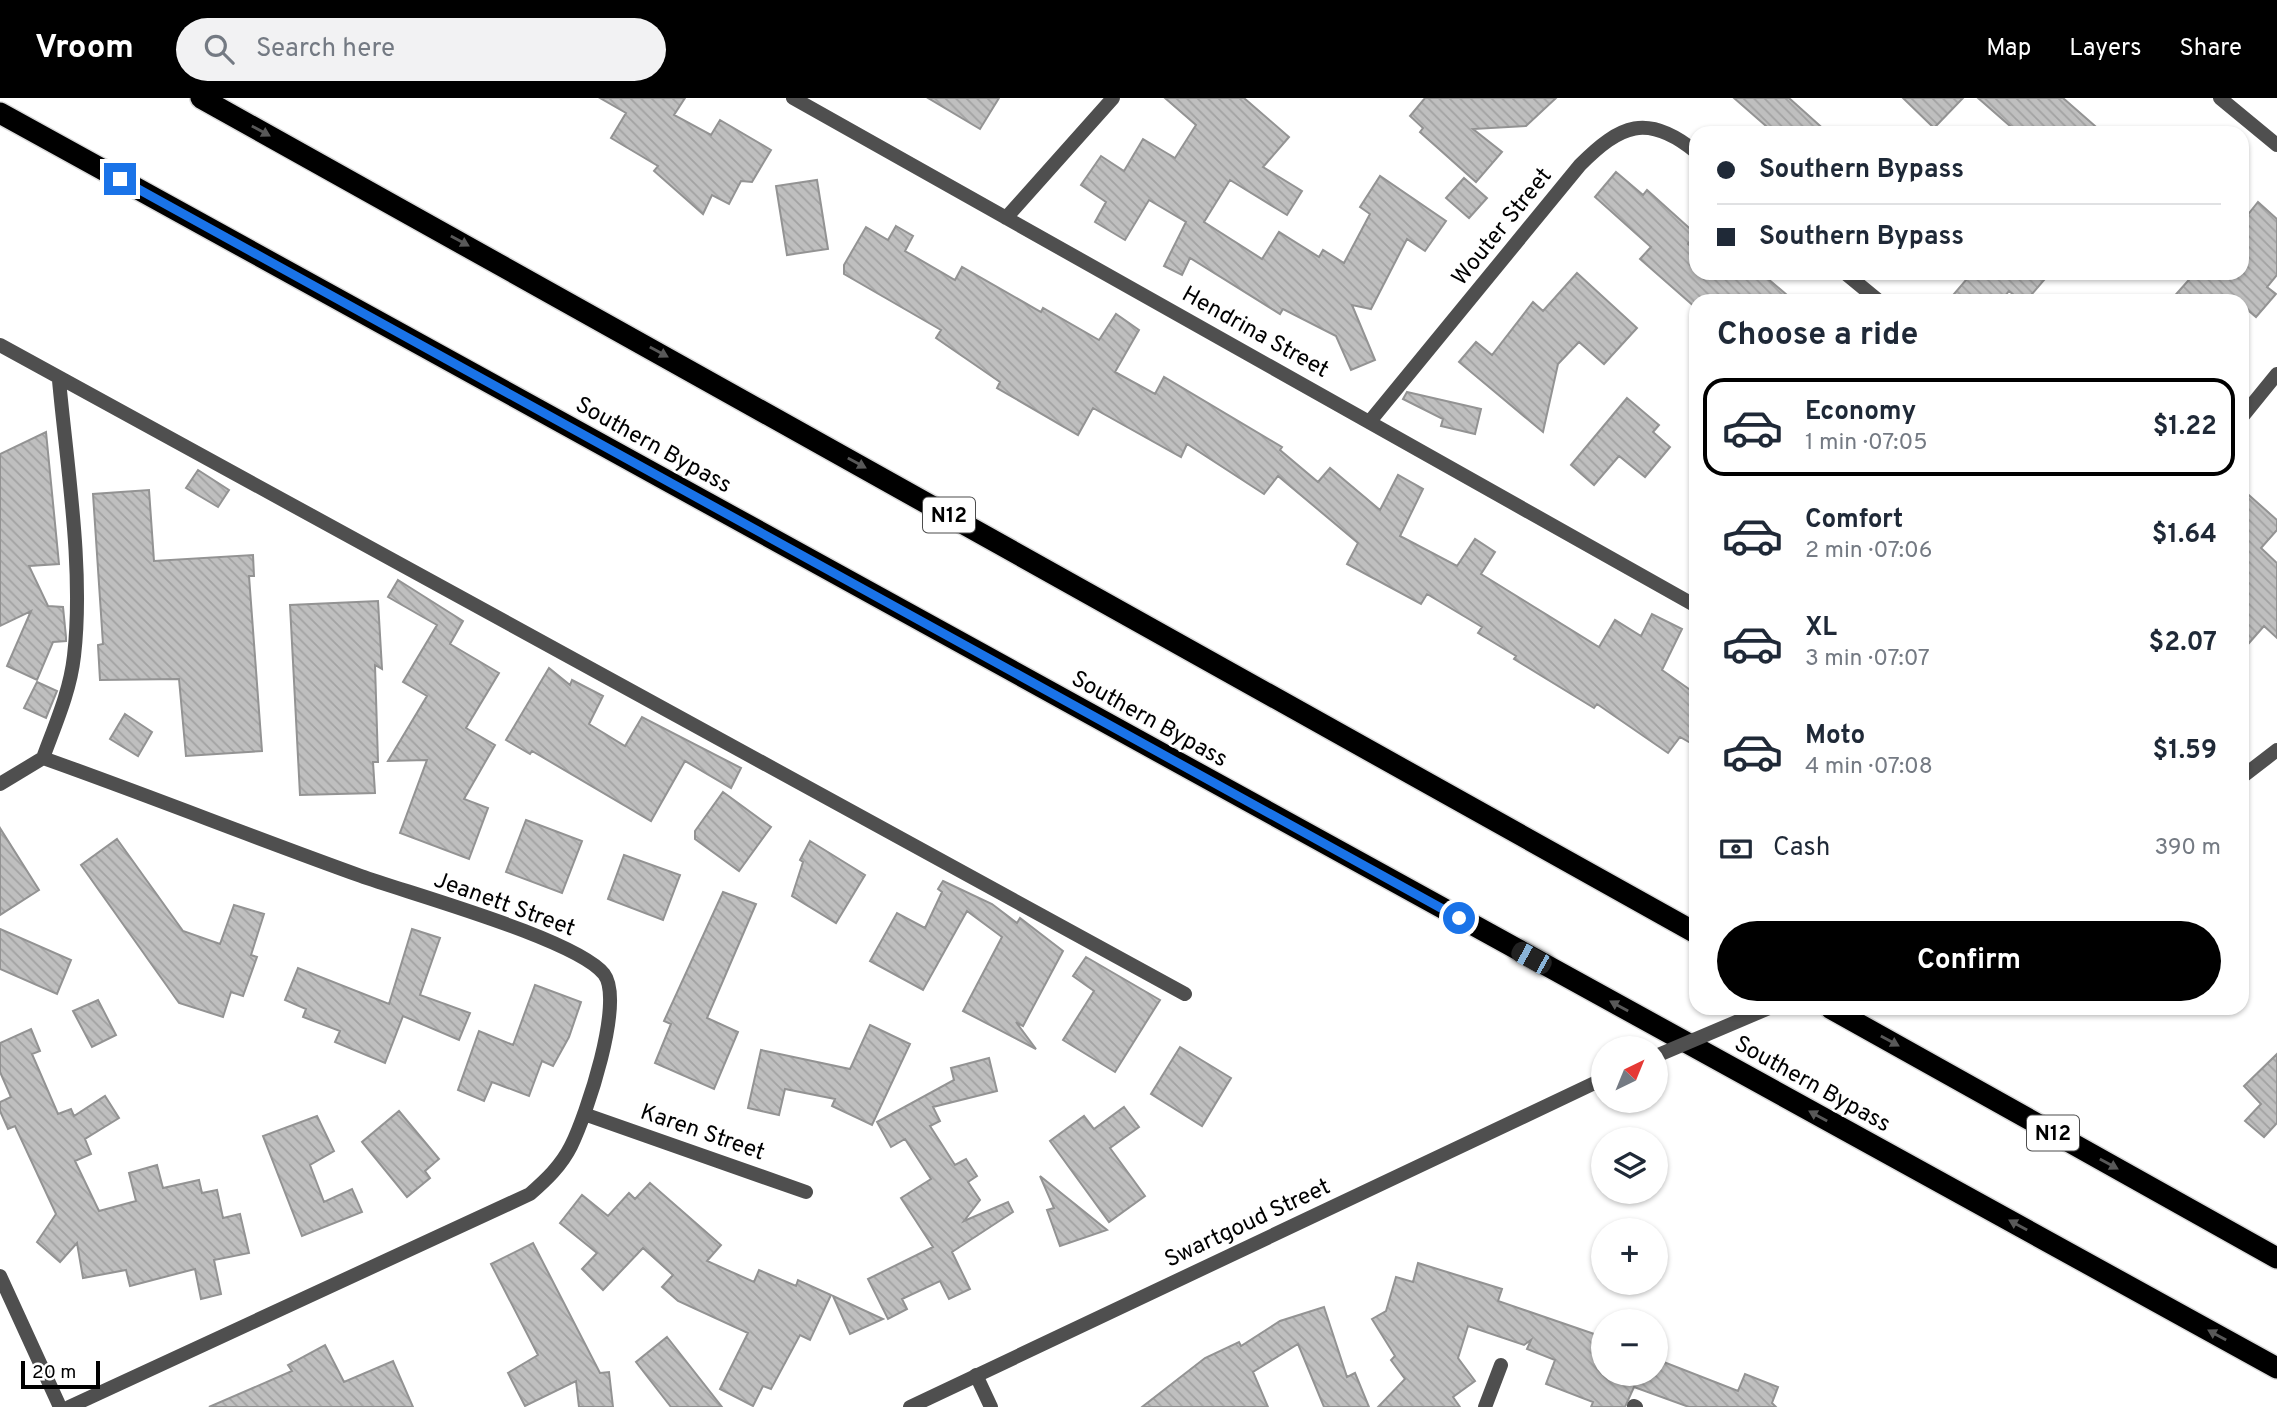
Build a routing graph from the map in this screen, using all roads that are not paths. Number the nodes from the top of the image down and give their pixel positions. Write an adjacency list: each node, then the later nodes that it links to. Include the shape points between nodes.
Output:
1 (201, 98): 21 (highway, N12, one-way to 21)
2 (793, 98): 8 (street, Hendrina Street)
3 (1113, 98): 8 (street)
4 (2220, 98): 6 (street)
5 (0, 113): 32 (highway, Southern Bypass, one-way to 5)
6 (2277, 145)
7 (1689, 147): 15 (street, Wouter Street, via 1665,131 1637,127 1602,142)
8 (1006, 218): 15 (street, Hendrina Street)
9 (1854, 280): 10 (street)
10 (1870, 294)
11 (0, 345): 13 (street)
12 (2277, 374): 14 (street)
13 (59, 380): 18 (street, via 77,600 69,687); 22 (street)
14 (2249, 408)
15 (1371, 420): 16 (street, Hendrina Street)
16 (1689, 602)
17 (2277, 750): 19 (street)
18 (43, 758): 20 (street); 27 (street, Jeanett Street, via 570,949 591,962 605,975 612,1002)
19 (2249, 771)
20 (0, 784)
21 (1689, 929)
22 (1185, 994)
23 (1753, 1015): 25 (street, bridge)
24 (1843, 1015): 29 (highway, N12, one-way to 29)
25 (1668, 1051)
26 (1591, 1085): 33 (street, Swartgoud Street)
27 (584, 1114): 28 (street, Karen Street); 35 (street, Jeanett Street, via 558,1167 516,1202)
28 (806, 1192)
29 (2277, 1258)
30 (0, 1276): 34 (street)
31 (1501, 1365): 38 (street)
32 (2277, 1367)
33 (976, 1376): 36 (street, Swartgoud Street); 37 (street)
34 (60, 1407)
35 (69, 1407)
36 (910, 1407)
37 (991, 1407)
38 (1485, 1407)

